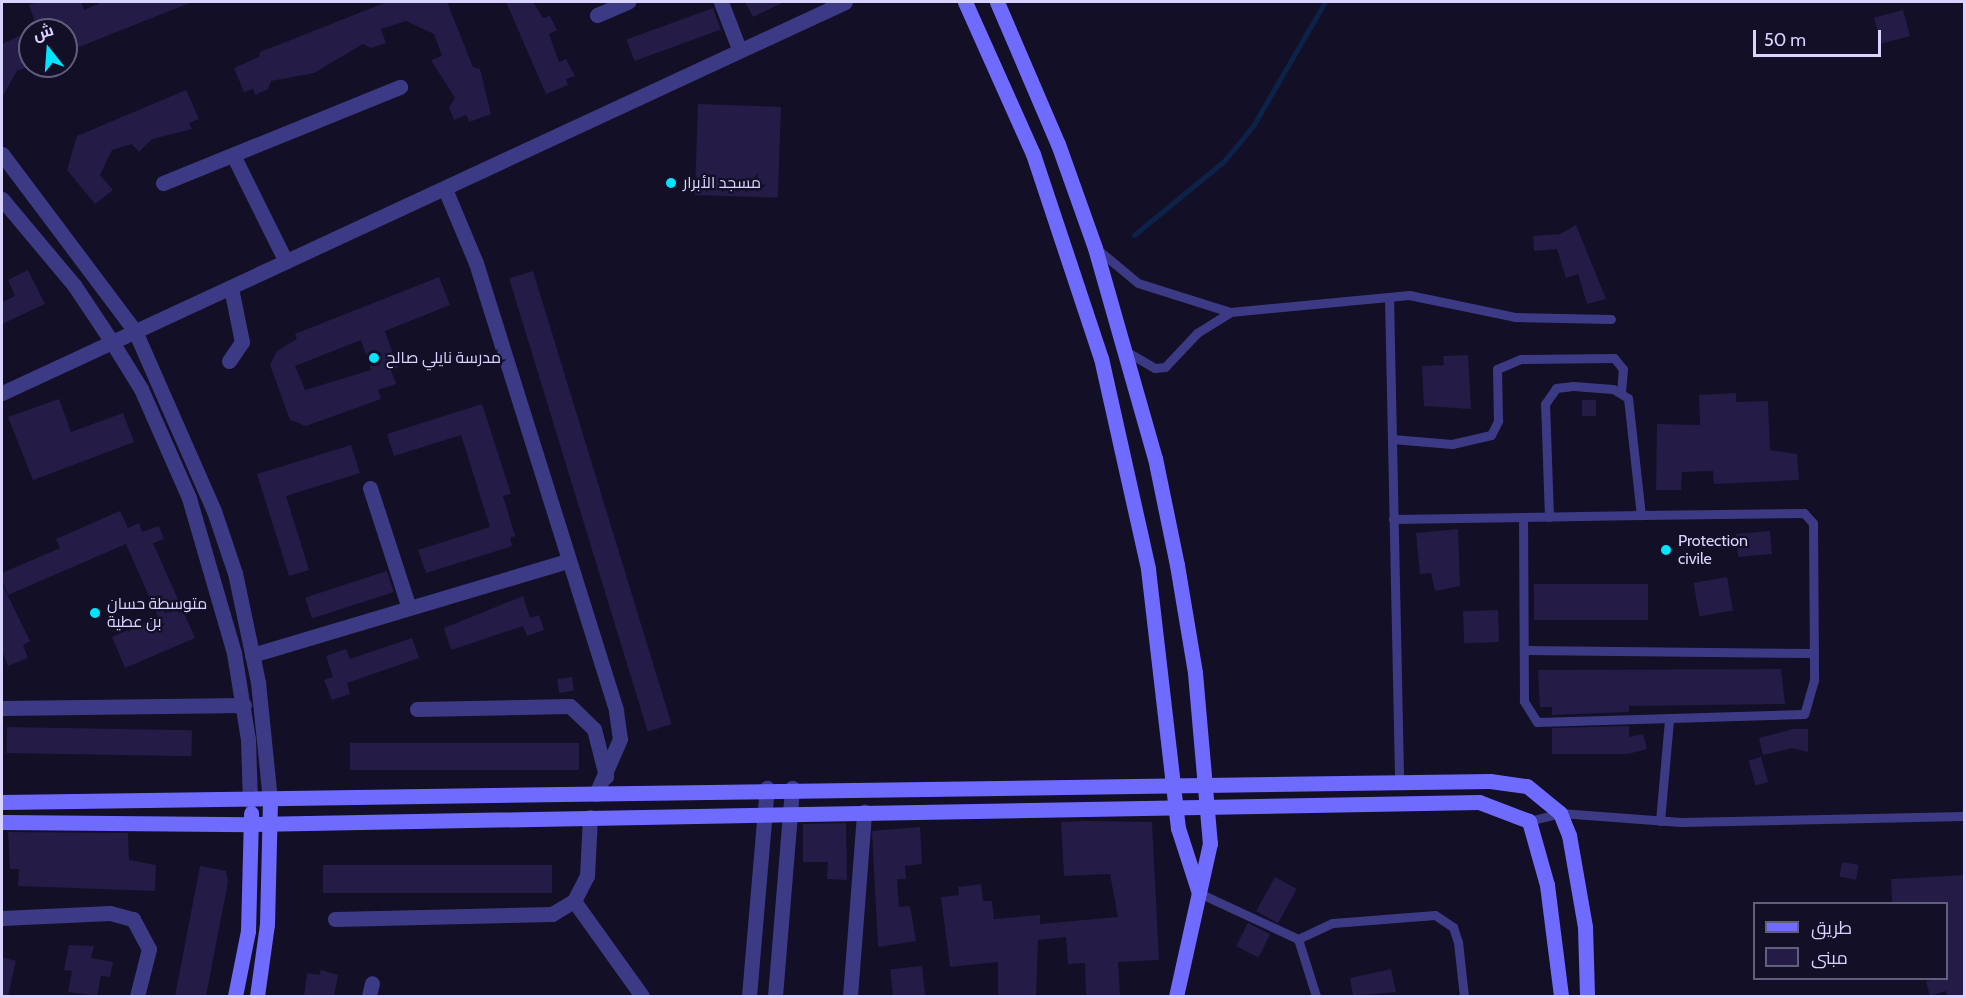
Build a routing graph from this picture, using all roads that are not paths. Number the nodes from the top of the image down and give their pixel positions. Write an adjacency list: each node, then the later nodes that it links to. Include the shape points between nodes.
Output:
1 (628, 2): 6 (street)
2 (721, 2): 7 (street)
3 (846, 2): 7 (street)
4 (965, 2): 44 (main road, via 1033,154 1101,358 1148,569)
5 (997, 2): 14 (main road, via 1054,134)
6 (597, 15)
7 (739, 49): 12 (street)
8 (400, 87): 10 (street)
9 (2, 154): 20 (street)
10 (233, 155): 11 (street); 15 (street)
11 (163, 183)
12 (445, 189): 15 (street); 32 (street, via 476,263)
13 (2, 199): 21 (street, via 74,285)
14 (1095, 248): 18 (lane, via 1138,284); 22 (main road)
15 (285, 262): 16 (street)
16 (231, 288): 20 (street); 23 (street, via 242,331 239,350)
17 (1389, 297): 18 (lane); 19 (lane, via 1427,296 1515,316); 26 (lane)
18 (1230, 312): 22 (lane, via 1197,333 1165,367 1155,368)
19 (1611, 319)
20 (135, 331): 21 (street); 36 (street, via 214,512)
21 (112, 342): 25 (street); 37 (street, via 141,389 189,498 220,598)
22 (1127, 352): 43 (main road, via 1177,565)
23 (229, 361)
24 (1622, 392): 26 (lane, via 1623,369 1614,358 1521,359 1497,369 1498,421 1491,435 1452,444); 28 (lane, via 1632,409); 30 (lane, via 1573,386 1556,388 1549,396)
25 (2, 393)
26 (1392, 439): 31 (lane)
27 (370, 488): 33 (street)
28 (1641, 515): 30 (lane); 35 (lane, via 1804,513 1813,523)
29 (1523, 517): 30 (lane); 31 (lane); 34 (lane)
30 (1549, 517)
31 (1393, 519): 42 (lane)
32 (567, 561): 33 (street); 41 (street, via 619,724 616,754)
33 (409, 608): 36 (street)
34 (1524, 650): 35 (lane); 40 (lane, via 1524,700 1538,722)
35 (1814, 653): 40 (lane, via 1814,680 1804,714)
36 (252, 655): 49 (street)
37 (244, 705): 38 (street); 48 (street)
38 (2, 708)
39 (417, 709): 41 (street, via 570,706 594,729)
40 (1669, 721): 60 (lane)
41 (606, 776): 47 (street)
42 (1399, 778): 43 (main road); 56 (main road, via 1527,786)
43 (1208, 782): 44 (main road); 51 (main road)
44 (1173, 783): 46 (main road); 52 (main road)
45 (767, 788): 46 (main road); 47 (main road); 53 (street)
46 (792, 788): 54 (street)
47 (596, 794): 49 (main road)
48 (250, 801): 49 (main road); 50 (main road); 63 (main road)
49 (270, 801): 62 (main road)
50 (2, 802)
51 (1207, 805): 52 (main road); 59 (main road, via 1479,802); 64 (main road, via 1209,862)
52 (1175, 806): 55 (main road); 64 (main road, via 1182,848)
53 (765, 812): 54 (main road); 58 (main road); 73 (street)
54 (791, 812): 55 (main road); 74 (street)
55 (864, 812): 75 (street)
56 (1560, 813): 59 (lane); 60 (lane); 80 (main road, via 1569,835 1585,927)
57 (1965, 816): 60 (lane)
58 (590, 817): 62 (main road); 65 (street, via 587,876)
59 (1529, 821): 79 (main road, via 1547,885)
60 (1660, 821)
61 (2, 822): 63 (main road)
62 (271, 823): 63 (main road); 71 (main road)
63 (251, 824): 70 (main road, via 248,931)
64 (1199, 893): 68 (lane); 76 (main road)
65 (574, 901): 67 (street, via 542,916); 72 (street)
66 (2, 918): 69 (street, via 110,913 133,919 149,949)
67 (335, 919)
68 (1298, 939): 77 (lane); 78 (lane, via 1333,923 1435,915 1453,927)
69 (137, 996)
70 (236, 996)
71 (257, 996)
72 (642, 996)
73 (749, 996)
74 (775, 996)
75 (850, 996)
76 (1176, 996)
77 (1316, 996)
78 (1464, 996)
79 (1562, 996)
80 (1587, 996)

